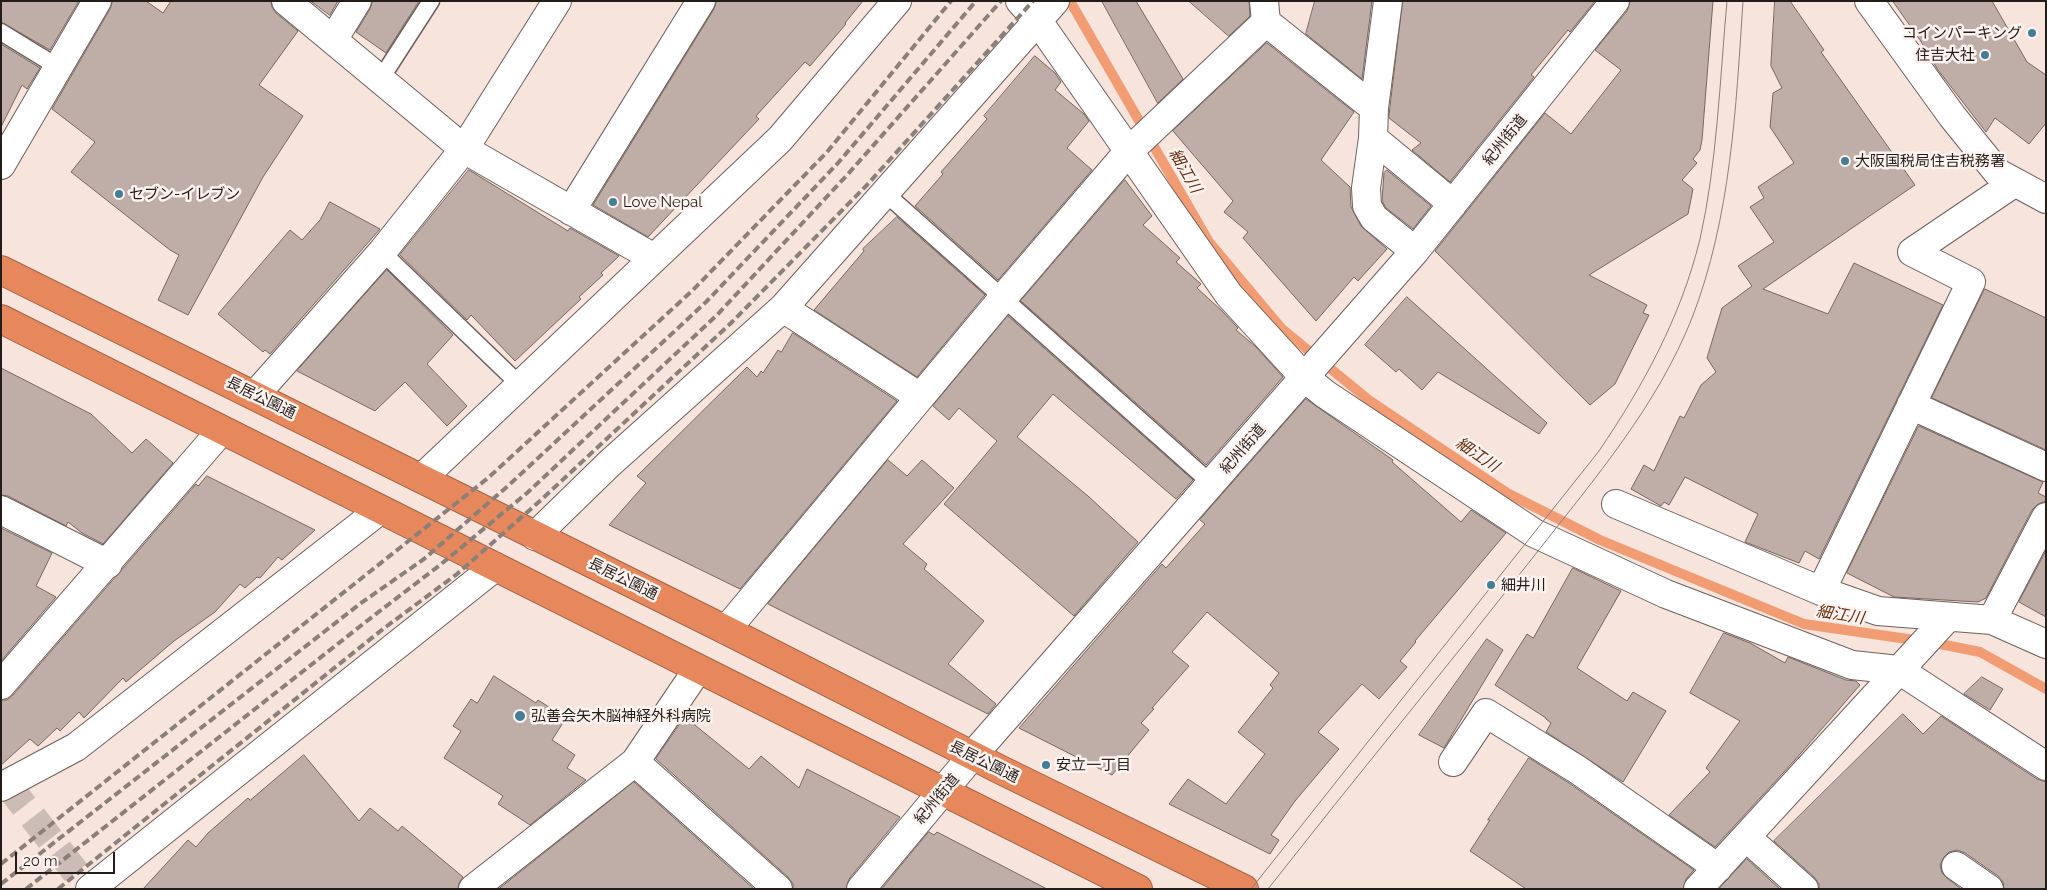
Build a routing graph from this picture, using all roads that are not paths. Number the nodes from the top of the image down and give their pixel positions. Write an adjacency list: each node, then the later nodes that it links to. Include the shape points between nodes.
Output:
1 (97, 1): 16 (street)
2 (286, 1): 15 (street)
3 (357, 1): 15 (street)
4 (431, 1): 17 (lane)
5 (557, 1): 20 (street)
6 (701, 1): 27 (street)
7 (897, 1): 30 (street, via 780,139)
8 (1020, 1): 12 (street)
9 (1388, 1): 18 (street)
10 (1616, 1): 26 (street, 紀州街道)
11 (1869, 1): 23 (street, via 1952,116 1998,172)
12 (1047, 10): 21 (street); 24 (street)
13 (1265, 12): 18 (street); 21 (street, via 1163,120)
14 (1, 32): 16 (lane)
15 (333, 40): 17 (street)
16 (58, 67): 22 (street)
17 (380, 80): 20 (street)
18 (1374, 108): 19 (street)
19 (1373, 138): 26 (street); 28 (street, via 1366,188 1367,206 1374,218)
20 (464, 149): 27 (street); 29 (street)
21 (1129, 151): 32 (street); 35 (street, via 1229,295)
22 (1, 165)
23 (2014, 183): 25 (street); 39 (street, via 1912,252 1971,282)
24 (885, 193): 32 (lane); 33 (street)
25 (2046, 199)
26 (1453, 204): 28 (street, 紀州街道)
27 (571, 210): 30 (street)
28 (1415, 251): 35 (street, 紀州街道)
29 (382, 252): 36 (lane); 37 (street)
30 (654, 258): 36 (street)
31 (1, 270): 37 (highway, 長居公園通)
32 (1003, 298): 38 (street); 43 (lane)
33 (783, 308): 38 (street); 48 (street, via 610,463)
34 (1, 319): 40 (highway)
35 (1308, 373): 43 (street, 紀州街道); 57 (street, via 1341,405 1534,533 1666,594 1852,664)
36 (520, 385): 42 (street)
37 (255, 395): 42 (highway, 長居公園通)
38 (920, 397): 54 (street)
39 (1911, 405): 41 (street); 51 (street)
40 (221, 431): 46 (highway); 49 (street)
41 (2046, 467)
42 (422, 478): 48 (highway, 長居公園通)
43 (1212, 484): 59 (street, 紀州街道)
44 (1616, 504): 51 (street)
45 (1, 510): 49 (street)
46 (380, 510): 50 (highway); 63 (street, via 76,747)
47 (2046, 517): 53 (street)
48 (535, 536): 54 (highway, 長居公園通)
49 (108, 564): 58 (street)
50 (496, 567): 56 (highway); 68 (street)
51 (1821, 591): 52 (street, via 1878,611)
52 (1948, 617): 53 (street); 57 (street)
53 (1992, 620): 55 (street)
54 (726, 630): 59 (highway, 長居公園通)
55 (2046, 644)
56 (698, 669): 60 (street); 64 (highway)
57 (1899, 670): 62 (street); 65 (street)
58 (1, 685)
59 (972, 756): 64 (street, 紀州街道); 73 (highway, 長居公園通)
60 (635, 762): 69 (street); 70 (street)
61 (1453, 762): 67 (street, via 1486,714 1578,770)
62 (2046, 766)
63 (3, 782)
64 (943, 791): 71 (street, 紀州街道); 72 (highway)
65 (1746, 837): 67 (street); 75 (street)
66 (1956, 866): 76 (street)
67 (1718, 868): 74 (street)
68 (90, 889)
69 (473, 889)
70 (778, 889)
71 (862, 889)
72 (1138, 889)
73 (1244, 889)
74 (1698, 889)
75 (1804, 889)
76 (1988, 889)

